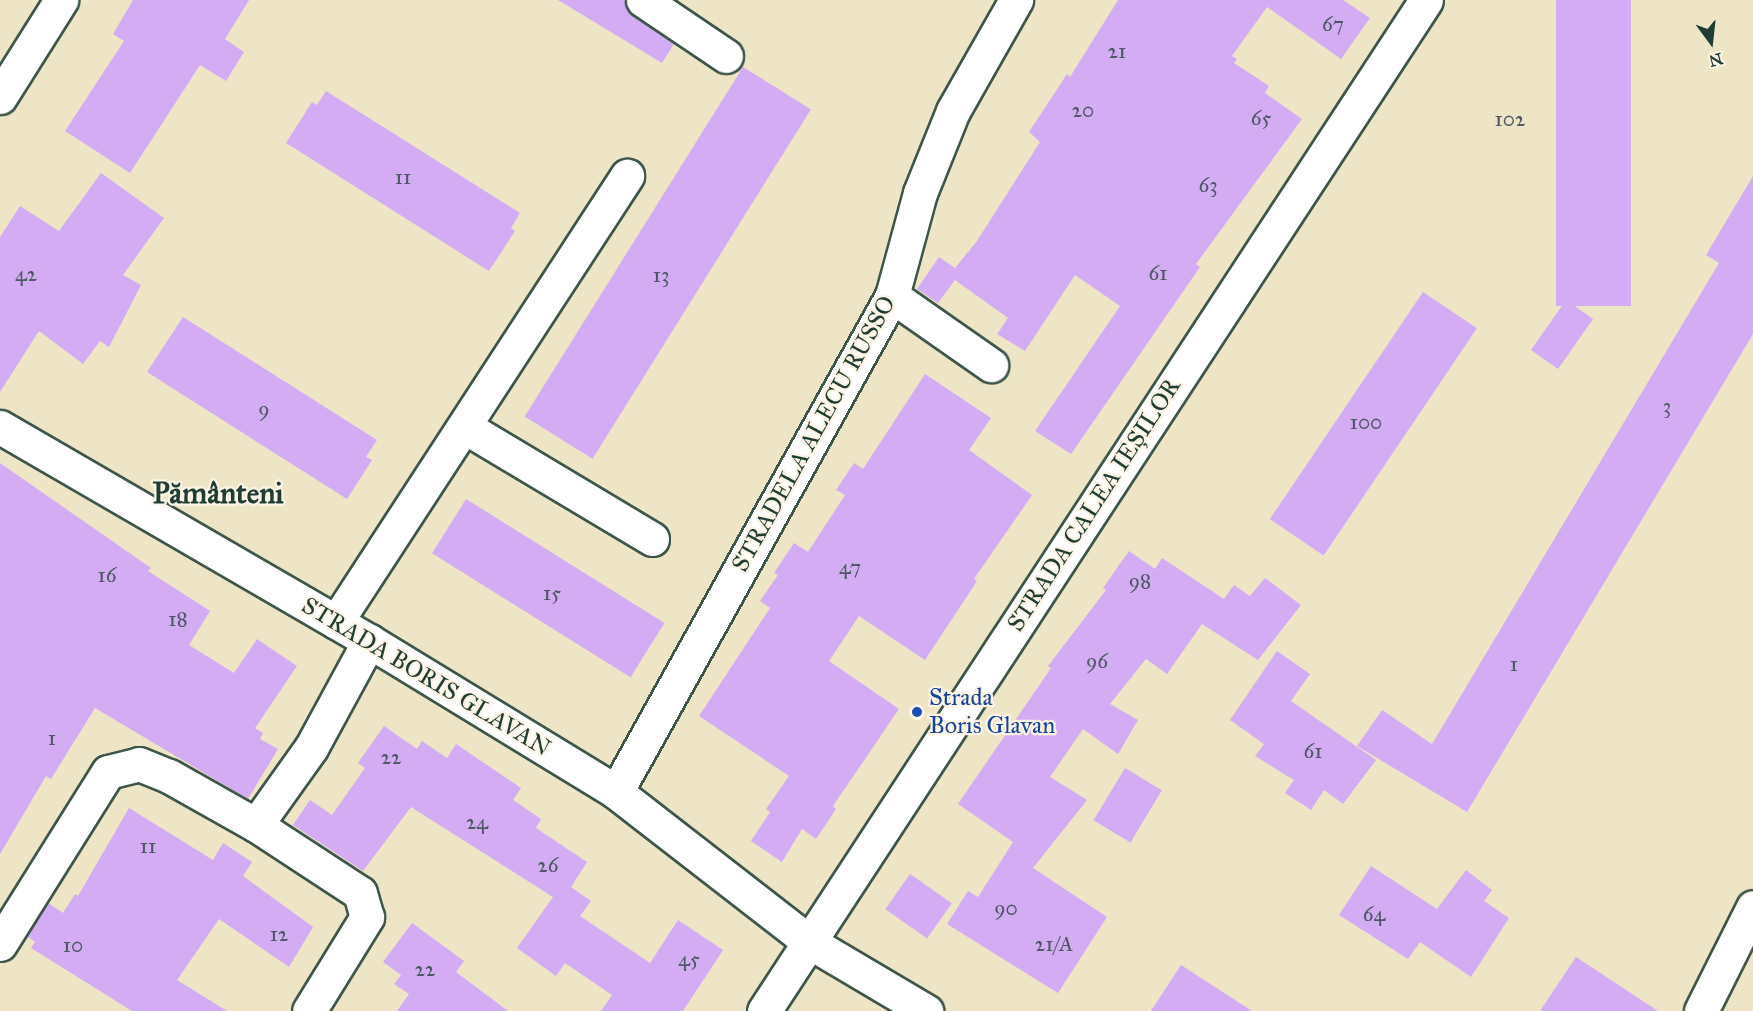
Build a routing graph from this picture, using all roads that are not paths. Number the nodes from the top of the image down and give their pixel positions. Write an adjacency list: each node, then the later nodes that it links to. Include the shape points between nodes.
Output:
1 (61, 0): 6 (street)
2 (643, 0): 5 (street)
3 (1016, 0): 8 (street, STRADELA ALECU RUSSO, via 953,111 920,193)
4 (1426, 0): 18 (street, STRADA CALEA IEȘILOR)
5 (726, 56)
6 (0, 97)
7 (627, 176): 11 (street)
8 (892, 296): 9 (street); 15 (street, STRADELA ALECU RUSSO)
9 (991, 365)
10 (0, 427): 13 (street, STRADA BORIS GLAVAN)
11 (465, 427): 12 (street); 13 (street)
12 (652, 539)
13 (336, 622): 14 (street, STRADA BORIS GLAVAN)
14 (369, 641): 15 (street, STRADA BORIS GLAVAN); 16 (street, via 311,748)
15 (616, 792): 18 (street, STRADA BORIS GLAVAN)
16 (256, 825): 19 (street, via 169,776 139,764 108,772); 20 (street, via 360,893 366,906 367,918)
17 (1753, 907): 23 (street)
18 (811, 942): 21 (street, STRADA CALEA IEȘILOR); 22 (street, STRADA BORIS GLAVAN)
19 (0, 944)
20 (309, 1011)
21 (764, 1011)
22 (926, 1011)
23 (1701, 1011)

